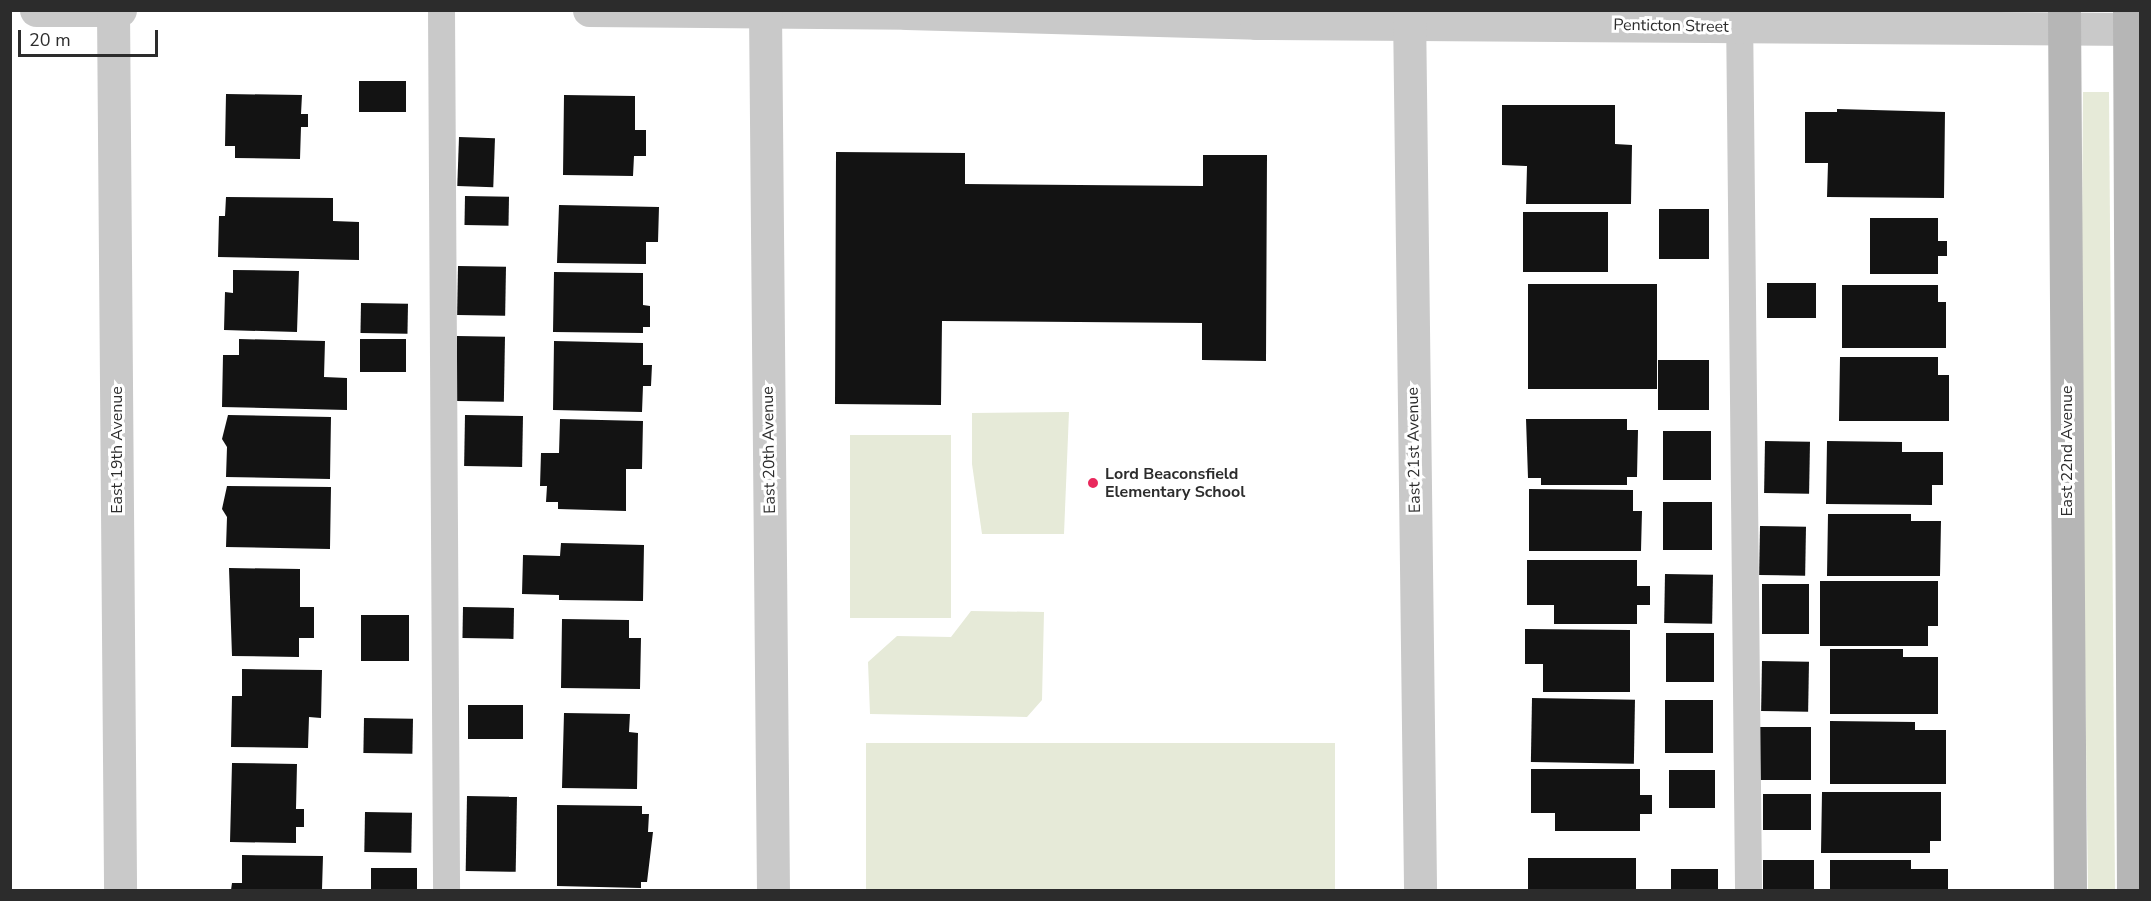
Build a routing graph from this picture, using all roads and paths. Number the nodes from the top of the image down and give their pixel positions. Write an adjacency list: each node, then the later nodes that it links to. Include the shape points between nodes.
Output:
1 (36, 10): 5 (street)
2 (120, 10): 5 (street)
3 (441, 10): 13 (lane)
4 (589, 10): 6 (street, Penticton Street)
5 (113, 11): 12 (street, East 19th Avenue)
6 (765, 12): 7 (street, Penticton Street); 14 (street, East 20th Avenue)
7 (1091, 15): 8 (street, Penticton Street)
8 (1409, 17): 9 (street, Penticton Street); 15 (street, East 21st Avenue)
9 (1739, 19): 10 (street, Penticton Street); 16 (lane)
10 (2064, 20): 11 (street, Penticton Street); 17 (street, East 22nd Avenue)
11 (2133, 23): 18 (street)
12 (120, 891)
13 (447, 891)
14 (773, 891)
15 (1420, 891)
16 (1748, 891)
17 (2070, 891)
18 (2133, 891)

